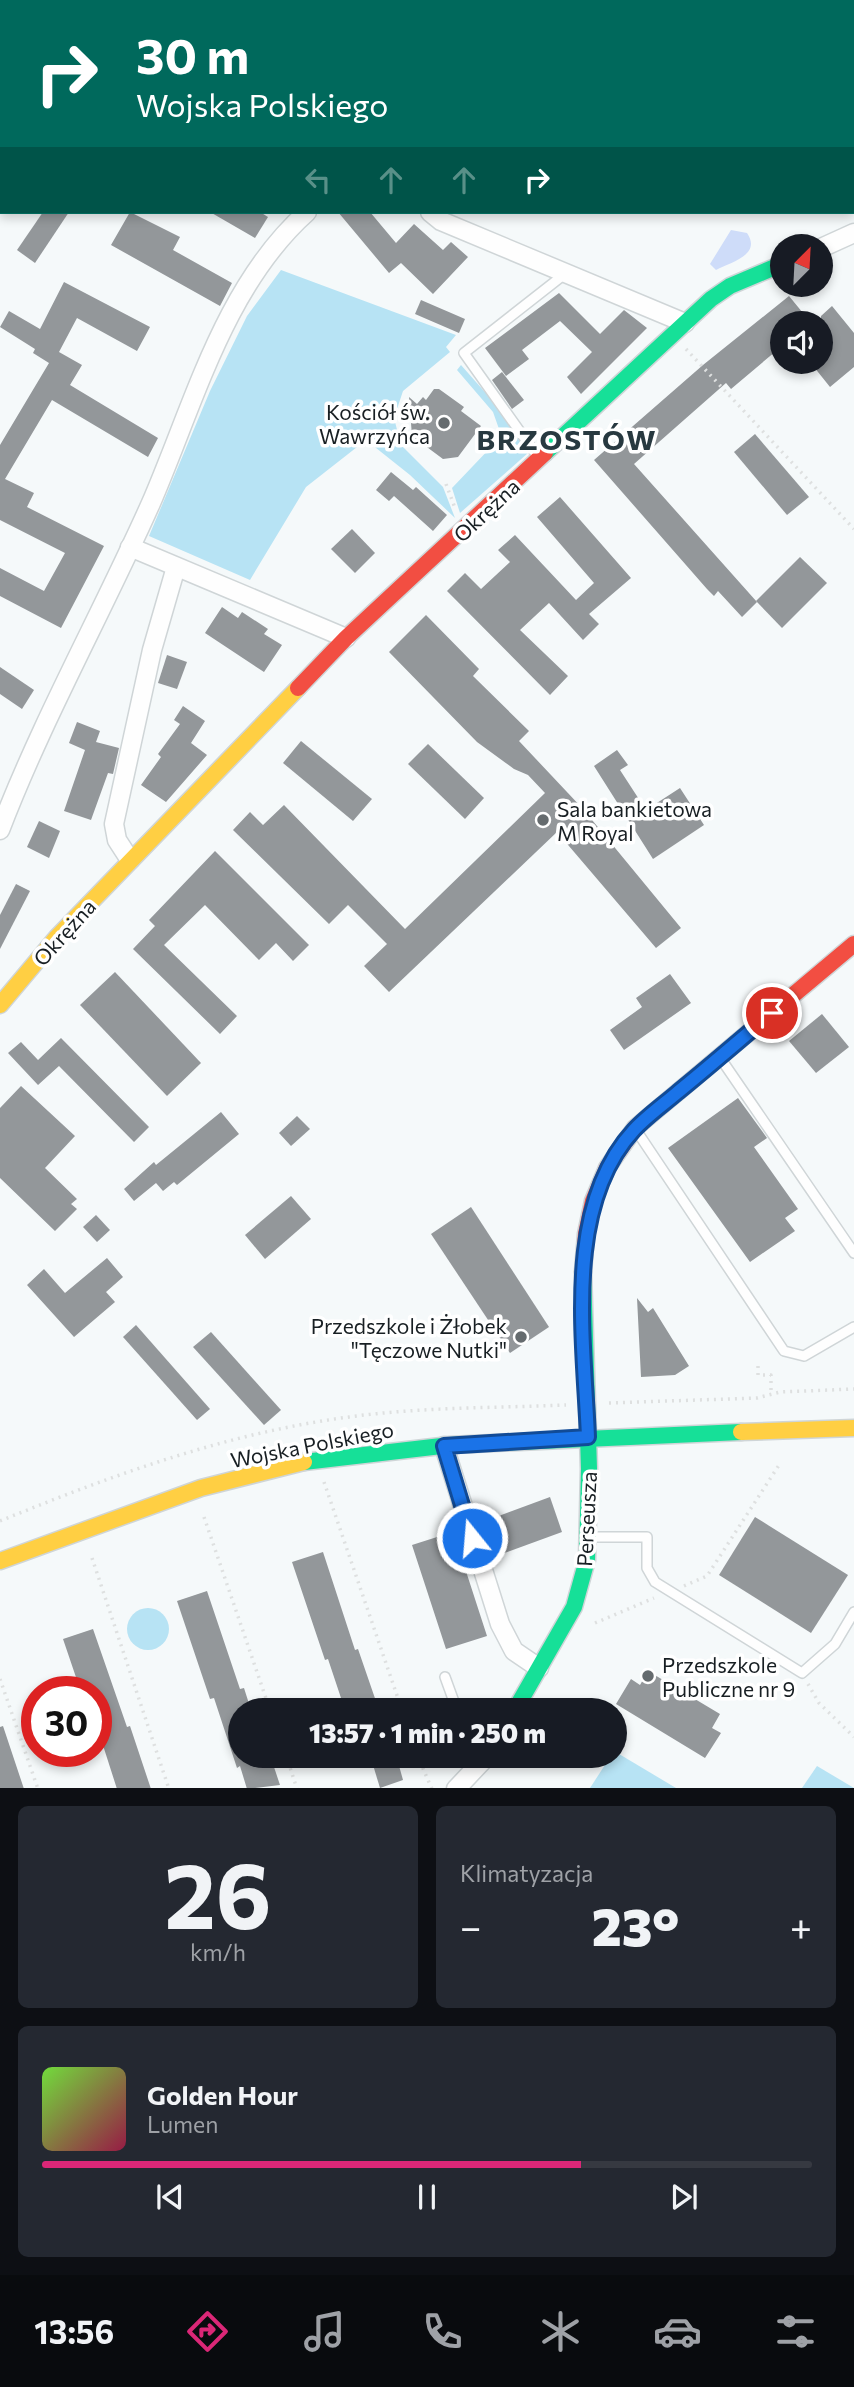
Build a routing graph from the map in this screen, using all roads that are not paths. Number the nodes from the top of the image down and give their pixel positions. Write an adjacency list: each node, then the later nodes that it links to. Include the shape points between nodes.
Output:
1 (305, 214): 9 (street, via 250,279 225,325)
2 (432, 214): 6 (street)
3 (854, 233): 4 (street)
4 (833, 243)
5 (770, 269): 7 (street, Okrężna, via 730,286)
6 (566, 273): 7 (street); 8 (lane, via 464,354)
7 (679, 329): 8 (street, Okrężna)
8 (540, 459): 11 (street, Okrężna)
9 (130, 547): 10 (street); 12 (street, via 21,775)
10 (176, 567): 11 (street); 13 (street, via 152,650 114,824 117,840)
11 (346, 638): 13 (street, Okrężna)
12 (0, 830)
13 (130, 860): 15 (street, Okrężna)
14 (854, 944): 16 (street, Perseusza)
15 (0, 1005)
16 (720, 1057): 17 (street, Perseusza); 18 (lane)
17 (635, 1128): 19 (lane, via 784,1351 804,1356); 21 (street, Perseusza, via 607,1168 586,1234)
18 (854, 1253)
19 (854, 1327)
20 (854, 1428): 21 (street, Wojska Polskiego)
21 (588, 1437): 22 (street, Wojska Polskiego); 23 (street, Perseusza)
22 (444, 1446): 24 (street, Wojska Polskiego, via 341,1455 269,1469 190,1492); 26 (street, via 499,1624 514,1651)
23 (587, 1537): 25 (lane, via 647,1537 647,1568 656,1582 802,1673 835,1644); 26 (street, Perseusza, via 587,1560 574,1607)
24 (0, 1561)
25 (854, 1612)
26 (539, 1668): 29 (street, Perseusza)
27 (444, 1677): 28 (lane)
28 (452, 1698)
29 (522, 1698)
30 (473, 1768): 31 (street)
31 (456, 1788)

